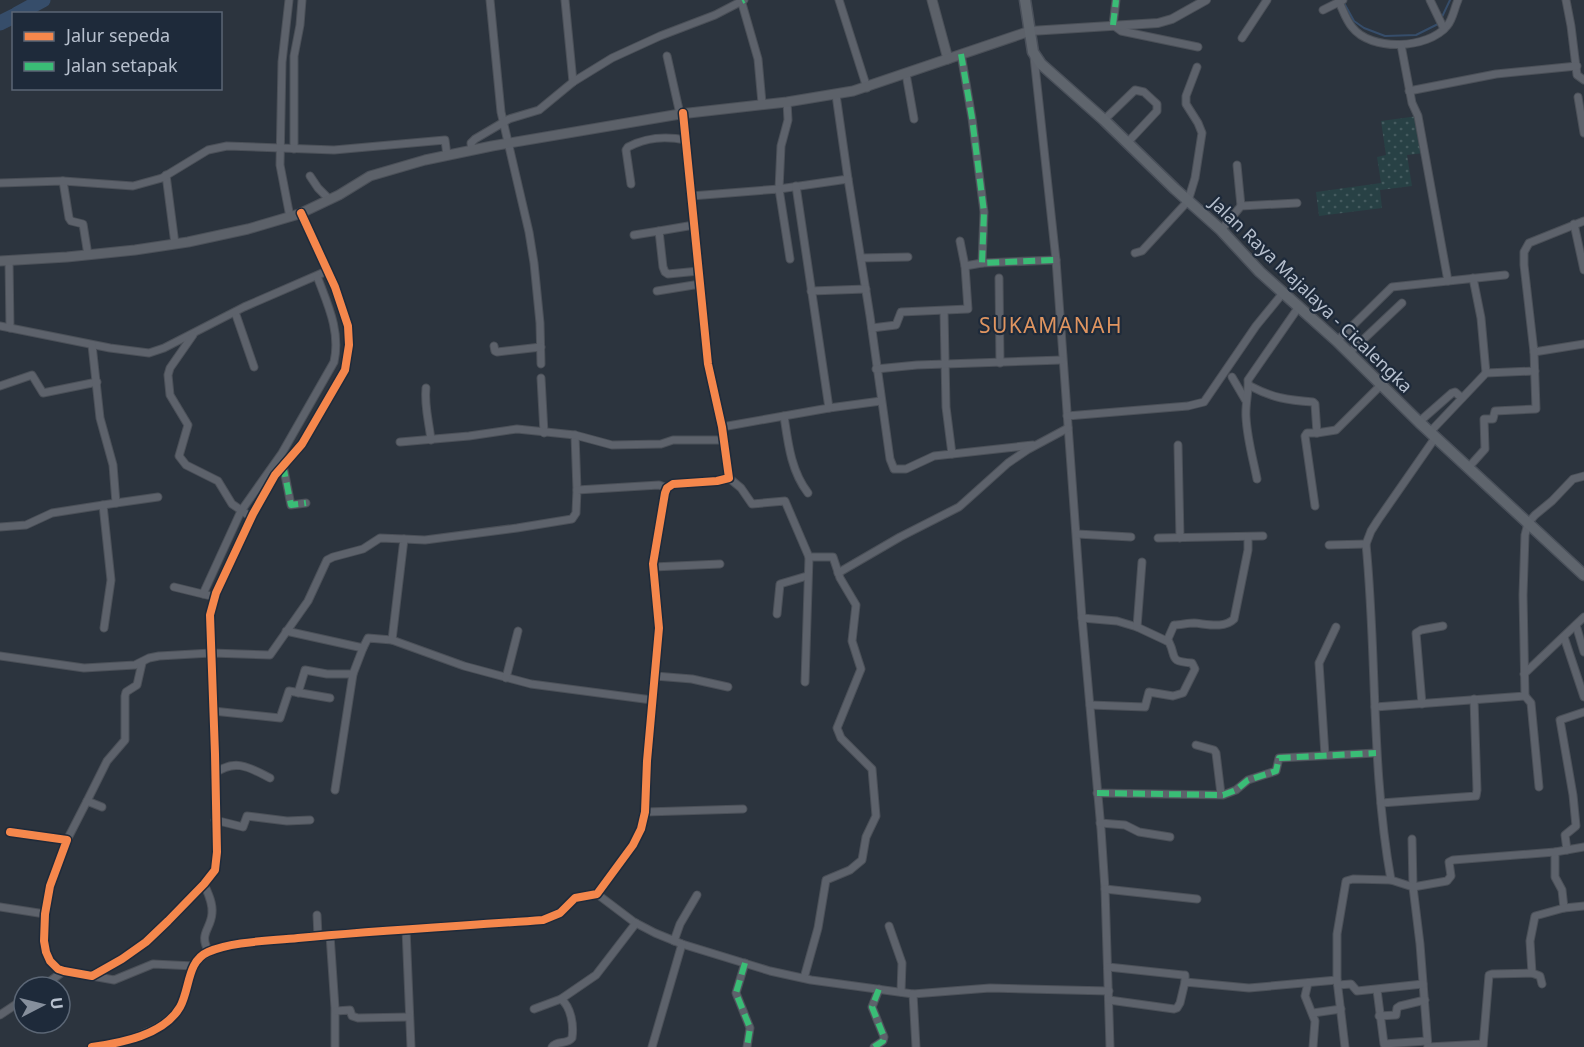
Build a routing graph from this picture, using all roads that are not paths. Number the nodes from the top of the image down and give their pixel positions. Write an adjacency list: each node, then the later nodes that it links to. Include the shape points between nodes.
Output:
1 (289, 0): 18 (street)
2 (302, 0): 18 (street)
3 (490, 0): 42 (street)
4 (565, 0): 32 (street)
5 (742, 0): 32 (street, via 633,48); 37 (street, via 758,59)
6 (839, 0): 33 (street)
7 (932, 0): 27 (main road)
8 (1025, 0): 20 (main road)
9 (1116, 0): 19 (street)
10 (1206, 0): 19 (street, via 1158,23)
11 (1267, 0): 21 (street)
12 (1430, 0): 17 (street)
13 (1458, 0): 17 (street, via 1450,22)
14 (1566, 0): 29 (street)
15 (1341, 1): 16 (street); 22 (street, via 1352,28 1361,35)
16 (1323, 10)
17 (1441, 23): 22 (street, via 1431,38)
18 (294, 24): 47 (street, via 282,62); 48 (street)
19 (1113, 25): 20 (street); 23 (street, via 1132,34)
20 (1030, 33): 24 (main road); 25 (main road)
21 (1242, 38)
22 (1401, 45): 34 (street)
23 (1198, 47)
24 (961, 54): 27 (main road); 81 (street, via 984,212)
25 (1034, 54): 41 (main road, Jalan Raya Majalaya - Cicalengka); 79 (street)
26 (667, 56): 39 (street)
27 (948, 59): 31 (main road)
28 (1197, 66): 62 (street, via 1186,104 1202,133 1197,168)
29 (1577, 66): 30 (street, via 1578,77); 34 (street, via 1496,74)
30 (1584, 80)
31 (908, 81): 33 (main road); 40 (street)
32 (573, 82): 42 (street, via 539,110)
33 (867, 88): 35 (main road)
34 (1409, 91): 89 (street, via 1418,116)
35 (836, 95): 38 (main road); 54 (street)
36 (1578, 97): 43 (street)
37 (762, 104): 38 (main road); 39 (main road)
38 (787, 104): 59 (street)
39 (681, 114): 44 (street); 45 (main road)
40 (914, 119)
41 (1104, 120): 46 (main road, Jalan Raya Majalaya - Cicalengka); 46 (street, via 1132,91 1141,90 1151,98 1157,111)
42 (503, 122): 45 (street); 49 (street, via 473,140)
43 (1584, 133)
44 (685, 135): 57 (street, via 654,138 628,147); 60 (street)
45 (509, 143): 49 (main road); 110 (street, via 534,263)
46 (1127, 143): 62 (main road, Jalan Raya Majalaya - Cicalengka)
47 (281, 149): 48 (street); 52 (street, via 227,146 208,150); 65 (street, via 281,180)
48 (293, 149): 50 (street, via 334,150 445,140)
49 (472, 150): 50 (main road)
50 (447, 155): 61 (main road, via 379,173)
51 (1237, 165): 64 (street)
52 (166, 175): 55 (street, via 133,186); 73 (street)
53 (310, 176): 61 (street)
54 (848, 179): 58 (street); 77 (street)
55 (63, 182): 56 (street); 75 (street, via 69,218 83,224)
56 (0, 183)
57 (632, 184)
58 (796, 186): 59 (street); 93 (street)
59 (779, 189): 60 (street); 78 (street)
60 (691, 196): 67 (street)
61 (329, 199): 65 (main road)
62 (1186, 199): 69 (main road, Jalan Raya Majalaya - Cicalengka); 74 (street, via 1142,251)
63 (1297, 202): 64 (street)
64 (1241, 206): 69 (street)
65 (296, 215): 73 (main road); 84 (street)
66 (1584, 221): 68 (street)
67 (694, 225): 70 (street); 85 (street)
68 (1574, 225): 83 (street); 111 (street, via 1526,246 1524,264)
69 (1221, 230): 94 (main road, Jalan Raya Majalaya - Cicalengka)
70 (659, 231): 71 (street); 85 (street, via 664,272)
71 (634, 235)
72 (960, 241): 82 (street)
73 (175, 244): 75 (main road)
74 (1135, 253)
75 (88, 255): 80 (main road)
76 (908, 256): 77 (street)
77 (861, 258): 91 (street)
78 (790, 259)
79 (1056, 260): 81 (street); 113 (street)
80 (4, 261): 100 (street)
81 (982, 263): 82 (street)
82 (965, 266): 97 (street, via 968,309)
83 (1584, 270)
84 (323, 271): 98 (street); 105 (street, via 333,317); 105 (street, via 339,299)
85 (699, 271): 90 (street)
86 (1505, 275): 88 (street)
87 (999, 278): 115 (street)
88 (1473, 278): 89 (street); 121 (street, via 1482,318)
89 (1448, 281): 106 (street, via 1392,287)
90 (700, 284): 92 (street); 136 (street, via 708,364)
91 (866, 289): 93 (street); 103 (street)
92 (657, 291)
93 (811, 291): 132 (street)
94 (1283, 293): 96 (main road, Jalan Raya Majalaya - Cicalengka); 120 (street)
95 (1402, 303): 112 (street)
96 (1298, 308): 106 (main road, Jalan Raya Majalaya - Cicalengka); 125 (street, via 1250,375)
97 (944, 311): 103 (street, via 901,312 896,325); 116 (street)
98 (235, 312): 104 (street); 117 (street)
99 (0, 313): 100 (street)
100 (9, 315): 102 (street)
101 (0, 326): 102 (street)
102 (10, 327): 108 (street)
103 (872, 328): 118 (street)
104 (194, 333): 108 (street, via 149,353); 162 (street, via 168,373 170,395 188,425 179,456 186,465 218,482 232,504)
105 (343, 334): 142 (street, via 332,368); 142 (street, via 347,361 342,378)
106 (1337, 341): 112 (main road, Jalan Raya Majalaya - Cicalengka)
107 (1584, 344): 111 (street)
108 (92, 345): 124 (street)
109 (494, 346): 110 (street, via 497,352)
110 (541, 348): 114 (street)
111 (1534, 352): 119 (street)
112 (1349, 353): 126 (main road, Jalan Raya Majalaya - Cicalengka)
113 (1062, 360): 115 (street); 134 (street)
114 (541, 363)
115 (1000, 363): 116 (street)
116 (947, 364): 118 (street); 148 (street, via 946,407)
117 (254, 367)
118 (876, 369): 131 (street)
119 (1535, 371): 121 (street); 150 (street, via 1536,409 1495,411 1493,419 1484,419 1485,449)
120 (1224, 372): 123 (street); 134 (street, via 1208,399 1197,405)
121 (1486, 372): 130 (street)
122 (541, 378): 139 (street)
123 (1234, 380): 125 (street); 129 (street)
124 (97, 382): 127 (street, via 43,393 32,375); 158 (street)
125 (1248, 384): 129 (street); 138 (street, via 1270,396 1313,402)
126 (1382, 384): 135 (main road, Jalan Raya Majalaya - Cicalengka); 138 (street, via 1336,430)
127 (0, 386)
128 (426, 388): 143 (street, via 424,403 428,407)
129 (1243, 398): 153 (street)
130 (1462, 398): 135 (street, via 1452,393); 141 (street)
131 (881, 401): 132 (street); 148 (street, via 892,467 906,469 930,458)
132 (829, 408): 133 (street)
133 (784, 416): 136 (street); 156 (street, via 791,460)
134 (1067, 416): 137 (street)
135 (1419, 422): 141 (main road, Jalan Raya Majalaya - Cicalengka)
136 (722, 427): 144 (street)
137 (1068, 428): 146 (street); 165 (street)
138 (1317, 433): 161 (street, via 1305,436)
139 (544, 434): 140 (street); 143 (street, via 517,429)
140 (575, 435): 144 (street, via 612,445); 155 (street)
141 (1433, 435): 150 (main road, Jalan Raya Majalaya - Cicalengka); 172 (street)
142 (297, 440): 149 (street); 162 (street, via 282,453)
143 (431, 440): 145 (street)
144 (724, 440): 152 (street)
145 (400, 442)
146 (1035, 445): 148 (street); 178 (street, via 1008,463 959,507)
147 (1178, 445): 170 (street)
148 (952, 454)
149 (283, 465): 159 (street, via 291,505); 162 (street)
150 (1468, 468): 163 (main road, Jalan Raya Majalaya - Cicalengka)
151 (1584, 476): 163 (street, via 1573,479)
152 (729, 478): 154 (street); 174 (street, via 752,504 785,501)
153 (1257, 479)
154 (667, 488): 155 (street, via 659,485); 177 (street)
155 (577, 490): 171 (street, via 572,519 425,540)
156 (808, 493)
157 (158, 497): 158 (street)
158 (116, 503): 160 (street)
159 (306, 503)
160 (103, 505): 164 (street, via 51,513 26,525); 190 (street, via 111,580)
161 (1315, 506)
162 (246, 514): 182 (street); 182 (street)
163 (1528, 523): 179 (main road, Jalan Raya Majalaya - Cicalengka); 202 (street, via 1523,596)
164 (0, 527)
165 (1077, 534): 167 (street); 185 (street)
166 (1263, 536): 168 (street)
167 (1131, 537)
168 (1248, 537): 170 (street); 195 (street, via 1234,619 1223,625 1174,625)
169 (1158, 538): 170 (street)
170 (1180, 538)
171 (404, 539): 191 (street, via 380,538 363,549 327,560 308,601); 194 (street)
172 (1366, 544): 173 (street); 215 (street)
173 (1329, 545)
174 (808, 557): 178 (street, via 832,556); 180 (street)
175 (1142, 562): 188 (street)
176 (720, 564): 177 (street)
177 (653, 567): 203 (street, via 659,628)
178 (838, 573): 269 (street, via 856,605 852,641 861,669 838,731 874,774 876,816 858,864 826,880)
179 (1584, 575)
180 (807, 576): 183 (street, via 780,584); 205 (street)
181 (174, 587): 182 (street)
182 (209, 596): 198 (street)
183 (777, 614)
184 (1584, 617): 186 (street)
185 (1082, 618): 188 (street); 214 (street)
186 (1576, 625): 193 (street); 197 (street)
187 (1443, 626): 213 (street, via 1416,633)
188 (1137, 627): 195 (street)
189 (1336, 627): 220 (street, via 1319,663)
190 (104, 628)
191 (286, 631): 196 (street); 198 (street, via 270,655)
192 (518, 632): 204 (street)
193 (1564, 636): 202 (street); 210 (street)
194 (392, 640): 196 (street, via 368,638); 204 (street)
195 (1167, 641): 214 (street, via 1175,660 1194,665 1183,693 1173,696 1149,692 1143,707)
196 (363, 648): 201 (street)
197 (1584, 652)
198 (210, 653): 200 (street, via 153,656); 216 (street)
199 (0, 656): 200 (street, via 84,668)
200 (142, 663): 227 (street, via 137,685 125,696 125,740 107,761)
201 (353, 674): 207 (street, via 305,670); 224 (street)
202 (1524, 674): 208 (street)
203 (655, 676): 206 (street); 212 (street)
204 (506, 678): 212 (street)
205 (805, 682)
206 (728, 687)
207 (298, 693): 209 (street); 216 (street, via 287,693 280,718)
208 (1525, 696): 211 (street); 223 (street, via 1531,703)
209 (330, 698)
210 (1584, 698)
211 (1474, 699): 213 (street); 228 (street, via 1476,796)
212 (652, 700): 231 (street)
213 (1422, 704): 215 (street)
214 (1090, 705): 225 (street)
215 (1375, 707): 219 (street)
216 (213, 711): 221 (street)
217 (1584, 712): 240 (street, via 1560,720 1576,826 1565,835)
218 (1196, 745): 226 (street, via 1216,753)
219 (1376, 753): 220 (street); 228 (street)
220 (1325, 755): 226 (street, via 1279,758 1276,771)
221 (215, 773): 222 (street, via 232,764); 232 (street)
222 (270, 778)
223 (1539, 787)
224 (335, 790)
225 (1097, 792): 226 (street); 234 (street)
226 (1221, 794)
227 (87, 801): 229 (street); 238 (street)
228 (1381, 803): 242 (street)
229 (102, 807)
230 (743, 809): 231 (street)
231 (645, 812): 246 (street, via 633,845)
232 (216, 820): 233 (street, via 243,827 247,816); 243 (street, via 216,865)
233 (310, 820)
234 (1100, 823): 236 (street); 245 (street)
235 (10, 832): 238 (street)
236 (1170, 837)
237 (1412, 839): 244 (street)
238 (67, 840): 252 (street, via 50,886)
239 (1584, 847): 240 (street)
240 (1567, 850): 241 (street)
241 (1555, 852): 244 (street, via 1453,860 1449,862 1451,876 1447,881); 251 (street, via 1555,877 1562,890)
242 (1392, 880): 244 (street); 271 (street, via 1346,881 1336,934)
243 (204, 884): 261 (street, via 212,912 204,936); 268 (street, via 146,942)
244 (1413, 887): 273 (street)
245 (1105, 889): 248 (street); 264 (street)
246 (597, 894): 254 (street); 256 (street, via 575,898 560,913 543,920)
247 (697, 895): 259 (street)
248 (1197, 899)
249 (1584, 906): 251 (street)
250 (0, 907): 252 (street)
251 (1564, 908): 266 (street, via 1535,916 1530,941)
252 (45, 914): 265 (street, via 46,952 50,961)
253 (317, 915): 258 (street)
254 (635, 923): 259 (street); 280 (street, via 596,975)
255 (889, 926): 277 (street, via 902,963)
256 (406, 929): 257 (street); 287 (street)
257 (330, 935): 258 (street); 284 (street)
258 (318, 936): 261 (street, via 228,946)
259 (674, 941): 260 (street)
260 (682, 944): 262 (street); 296 (street)
261 (209, 952): 263 (street)
262 (745, 963): 269 (street); 297 (street, via 736,996 750,1028)
263 (194, 966): 268 (street, via 153,964 114,980); 288 (street, via 174,1014 156,1029)
264 (1108, 967): 270 (street, via 1185,975); 279 (street)
265 (64, 971): 267 (street); 268 (street)
266 (1532, 973): 274 (street, via 1540,976); 290 (street, via 1489,975)
267 (58, 975)
268 (92, 976)
269 (804, 978): 275 (street)
270 (1185, 982): 272 (street, via 1250,988); 279 (street, via 1177,1008)
271 (1337, 982): 272 (street); 276 (street, via 1351,984 1357,992); 283 (street)
272 (1308, 983): 285 (street, via 1305,1001)
273 (1424, 984): 276 (street); 281 (street)
274 (1542, 984)
275 (879, 989): 277 (street); 298 (street, via 872,1007 884,1037)
276 (1377, 990): 286 (street)
277 (901, 992): 278 (street)
278 (913, 994): 279 (street, via 990,988); 299 (street)
279 (1109, 996): 300 (street)
280 (561, 999): 282 (street); 295 (street, via 568,1006 573,1038)
281 (1425, 1000): 286 (street, via 1400,1006 1396,1015); 289 (street)
282 (534, 1010)
283 (1341, 1010): 285 (street); 302 (street)
284 (336, 1011): 287 (street, via 350,1010 358,1018); 293 (street)
285 (1313, 1013): 301 (street)
286 (1379, 1016): 289 (street, via 1385,1045)
287 (409, 1017): 294 (street)
288 (115, 1045): 292 (street)
289 (1428, 1045): 291 (street)
290 (1483, 1045): 291 (street)
291 (1467, 1046)
292 (92, 1047)
293 (335, 1047)
294 (411, 1047)
295 (552, 1047)
296 (652, 1047)
297 (747, 1047)
298 (874, 1047)
299 (916, 1047)
300 (1110, 1047)
301 (1313, 1047)
302 (1345, 1047)

